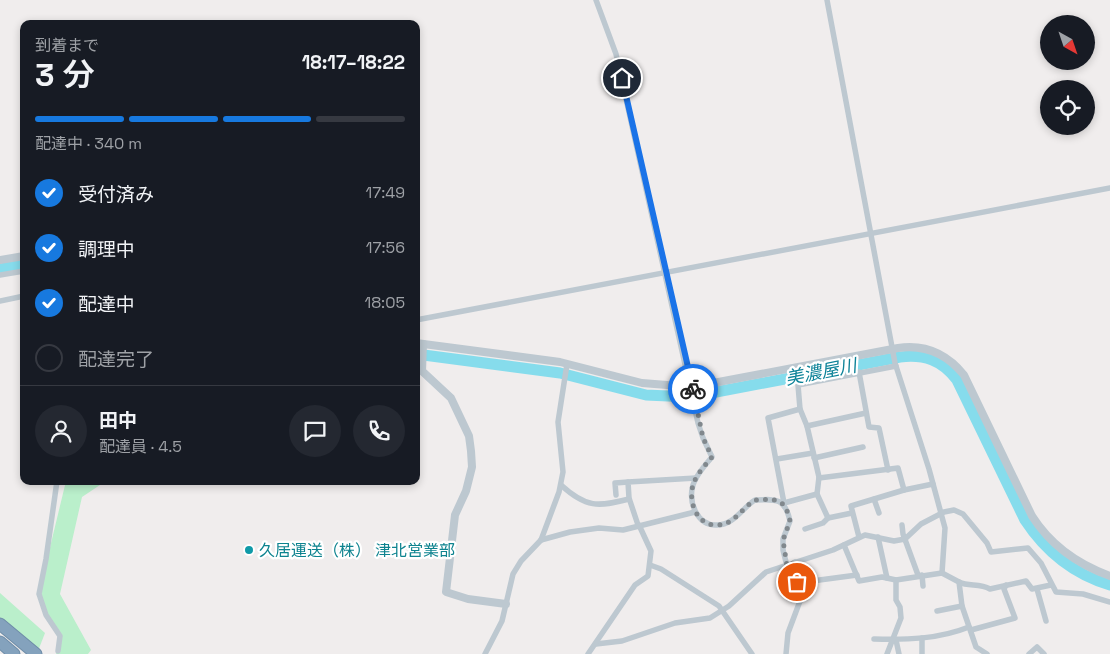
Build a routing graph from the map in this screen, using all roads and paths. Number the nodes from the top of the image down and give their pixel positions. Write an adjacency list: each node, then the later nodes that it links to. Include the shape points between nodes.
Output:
1 (596, 0): 8 (street, via 616,54)
2 (827, 0): 4 (street)
3 (1110, 188): 4 (street)
4 (871, 233): 8 (street); 14 (street)
5 (20, 257): 6 (street)
6 (0, 260)
7 (20, 272): 9 (street)
8 (664, 273): 12 (street); 18 (street)
9 (0, 275)
10 (20, 297): 11 (street)
11 (0, 301)
12 (420, 319)
13 (421, 346): 16 (street); 67 (street, via 421,364 426,376 451,398 469,436 471,451 472,467 456,514 446,592 468,599)
14 (893, 351): 15 (street); 18 (street); 57 (street, via 908,346 926,348 950,360 958,368 1037,525 1071,558)
15 (896, 365): 17 (street); 29 (street)
16 (567, 366): 18 (street, via 642,383); 31 (street, via 558,422)
17 (859, 372): 19 (street, via 798,385); 20 (street)
18 (693, 389): 26 (street, via 703,438 712,457)
19 (800, 410): 21 (street); 24 (street, via 768,418)
20 (866, 413): 21 (street); 25 (street, via 869,427 879,428)
21 (807, 426): 23 (street)
22 (863, 447): 23 (street)
23 (814, 456): 24 (street); 27 (street)
24 (777, 460): 37 (street)
25 (888, 470): 27 (street); 32 (street, via 898,468)
26 (696, 478): 28 (street); 38 (street, via 692,492)
27 (819, 478): 33 (street)
28 (628, 482): 34 (street, via 615,483); 35 (street)
29 (932, 484): 32 (street); 41 (street)
30 (56, 485): 79 (street, via 39,594 46,615 60,636)
31 (561, 485): 35 (street, via 588,504 611,504); 49 (street)
32 (904, 490): 36 (street)
33 (817, 494): 37 (street); 42 (street)
34 (616, 495)
35 (629, 499): 43 (street)
36 (874, 499): 39 (street, via 851,506); 40 (street)
37 (784, 503): 38 (street, via 780,500 755,500 733,519 717,526 704,522); 53 (street, via 790,521 783,540)
38 (695, 512): 43 (street)
39 (852, 513): 42 (street); 46 (street)
40 (879, 513)
41 (940, 513): 48 (street); 54 (street, via 945,533); 63 (street, via 954,510 963,514 991,552 1028,548 1041,562)
42 (828, 518): 45 (street)
43 (639, 525): 49 (street, via 622,530 599,528 570,532); 52 (street, via 651,551)
44 (902, 525): 48 (street)
45 (805, 529)
46 (859, 537): 47 (street); 50 (street)
47 (878, 537): 48 (street, via 894,541); 58 (street)
48 (905, 539): 56 (street)
49 (541, 540): 67 (street, via 517,567)
50 (844, 545): 51 (street); 55 (street)
51 (795, 562): 53 (street); 60 (street)
52 (650, 565): 69 (street, via 711,599); 78 (street, via 648,576 635,585)
53 (787, 566): 69 (street, via 762,575)
54 (942, 573): 56 (street); 61 (street)
55 (857, 575): 58 (street, via 859,581); 60 (street)
56 (920, 575): 59 (street); 64 (street)
57 (1110, 576)
58 (887, 578): 59 (street)
59 (896, 580): 76 (street, via 896,600 901,618)
60 (797, 582): 85 (street, via 800,601 788,633)
61 (959, 582): 62 (street, via 983,584 990,589); 68 (street)
62 (1006, 585): 65 (street, via 1026,582 1032,589); 73 (street, via 1004,589 1015,618)
63 (1051, 585): 65 (street); 66 (street, via 1056,592 1083,594)
64 (923, 586)
65 (1037, 589): 71 (street)
66 (1110, 602)
67 (506, 604): 82 (street, via 500,626)
68 (962, 606): 70 (street); 73 (street)
69 (723, 611): 78 (street, via 710,618 675,623 622,641); 84 (street)
70 (937, 611)
71 (1046, 621)
72 (0, 624): 81 (highway)
73 (970, 629): 74 (street); 89 (street, via 976,647)
74 (922, 638): 76 (street); 88 (street)
75 (874, 639): 76 (street)
76 (894, 640): 86 (street); 87 (street)
77 (0, 642): 80 (highway)
78 (596, 644): 83 (street)
79 (58, 651)
80 (14, 654)
81 (36, 654)
82 (485, 654)
83 (588, 654)
84 (752, 654)
85 (786, 654)
86 (887, 654)
87 (899, 654)
88 (922, 654)
89 (987, 654)
90 (1029, 654): 91 (street, via 1038,647)
91 (1044, 654)

